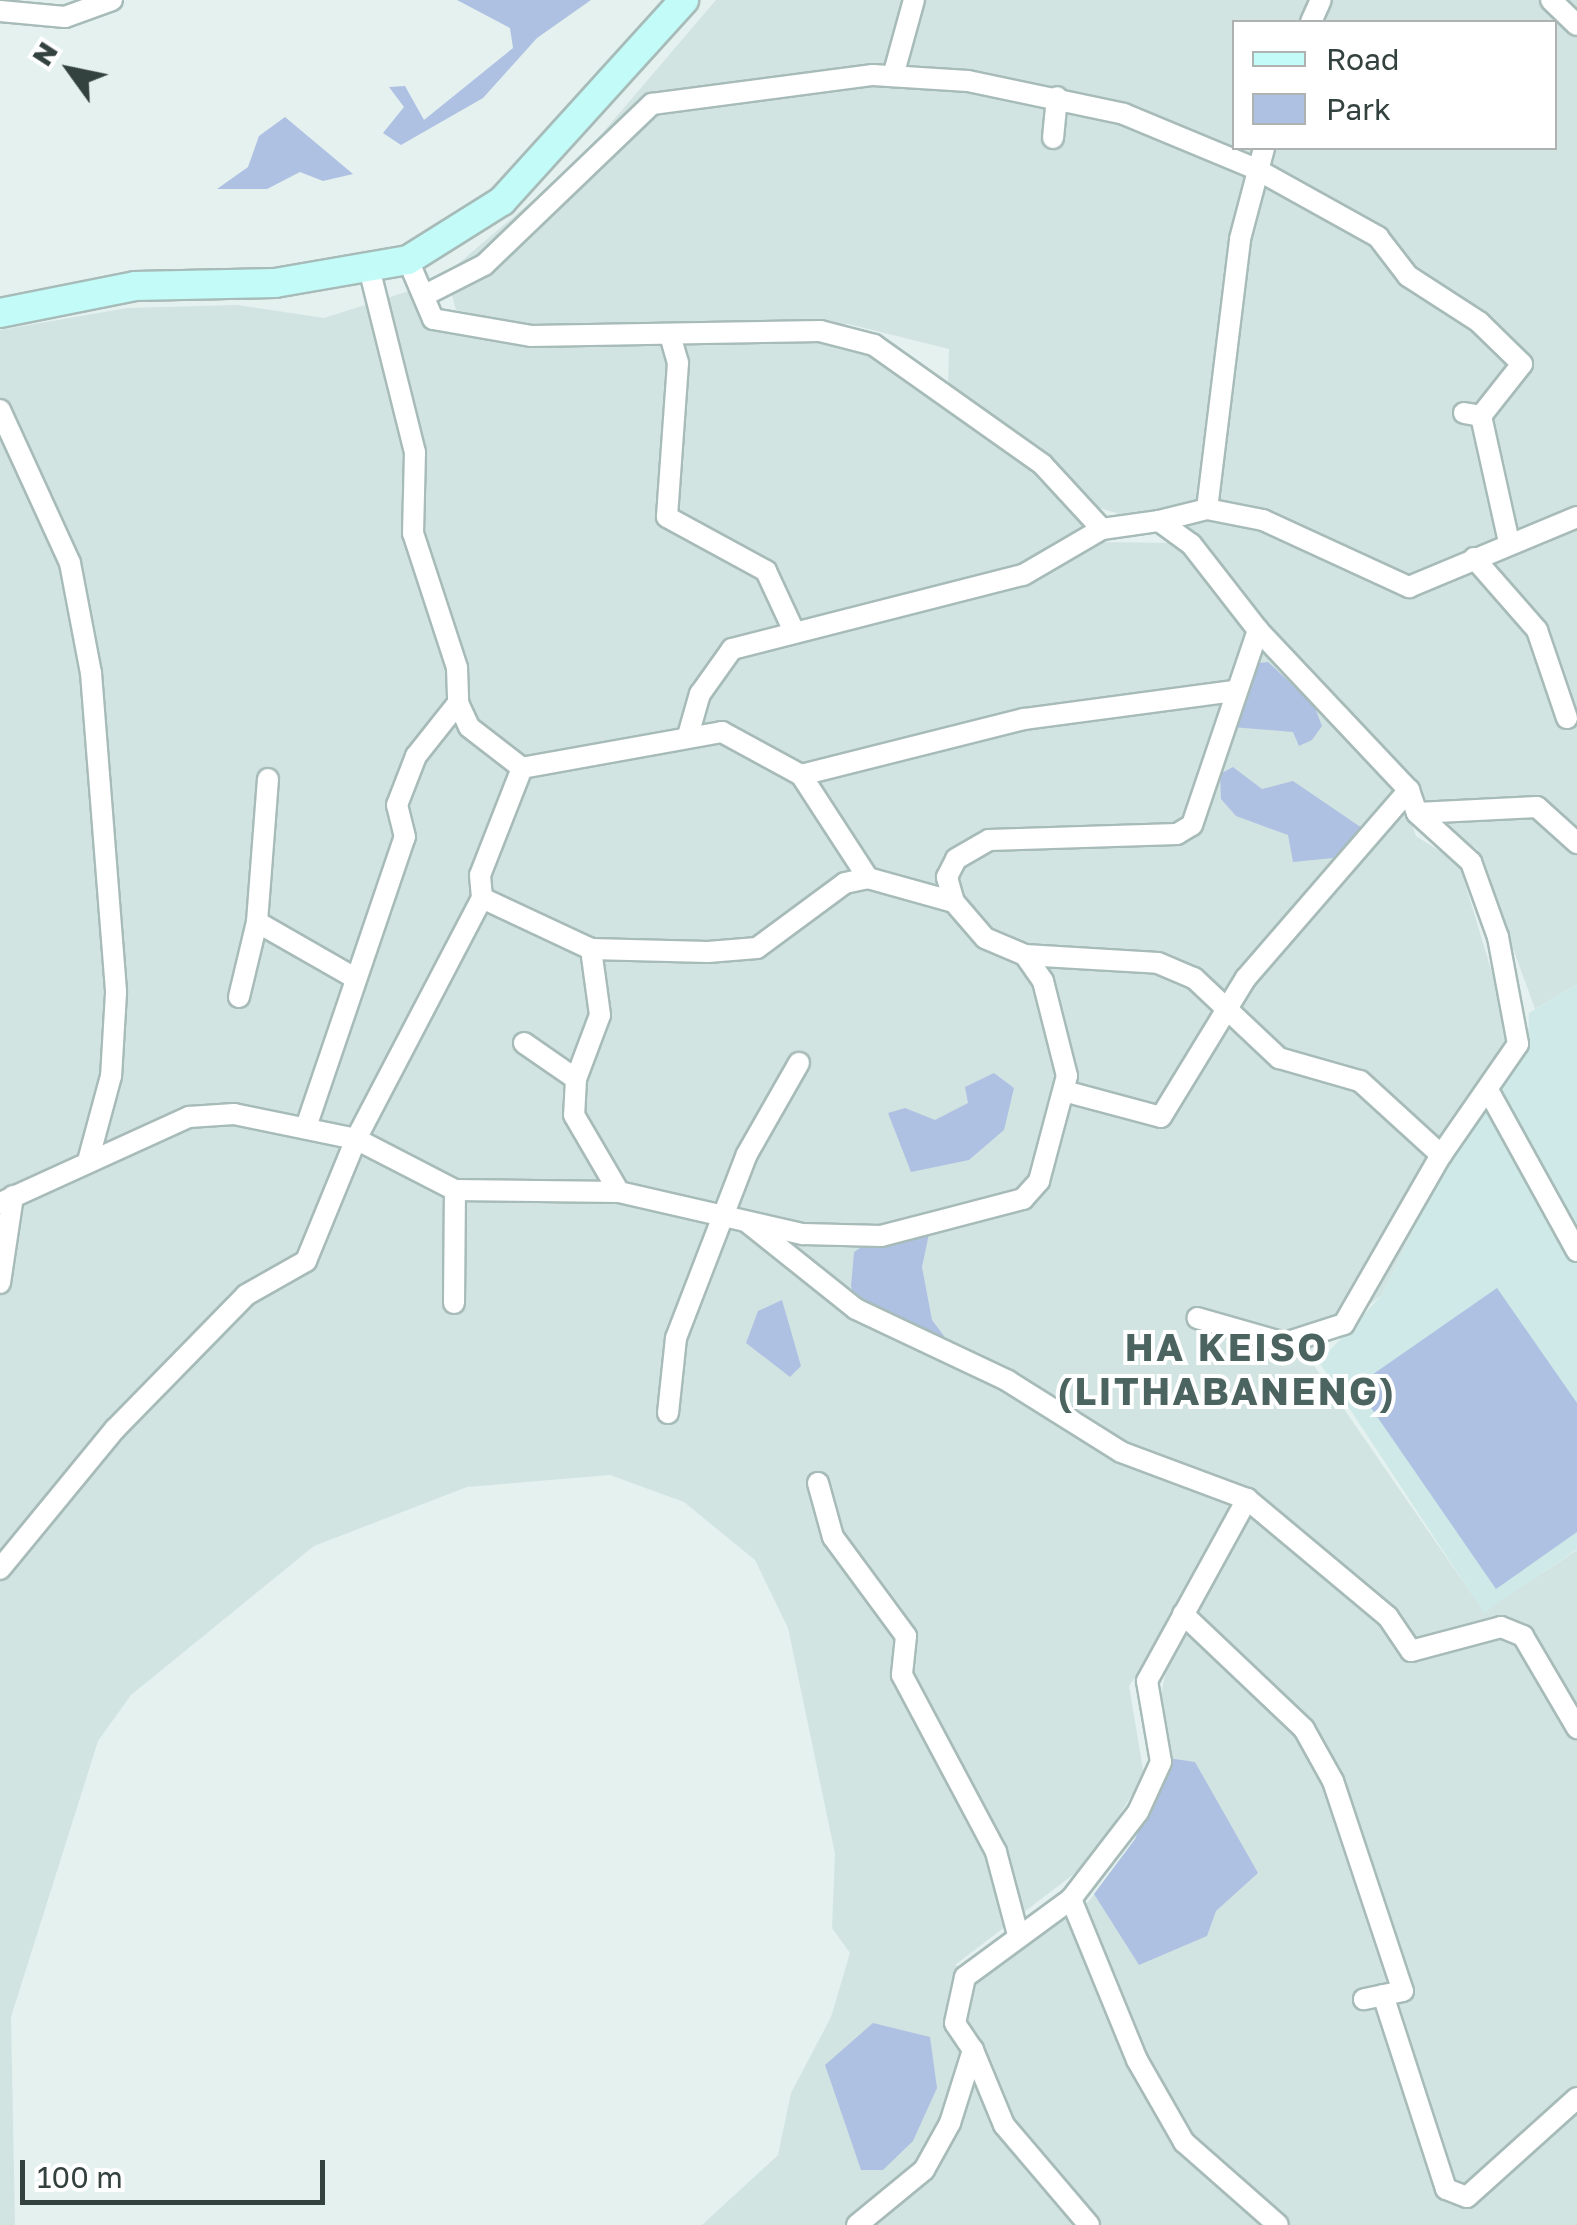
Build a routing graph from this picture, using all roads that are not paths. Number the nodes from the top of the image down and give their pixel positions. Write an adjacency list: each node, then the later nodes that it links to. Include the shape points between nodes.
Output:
1 (112, 0): 5 (street, via 65,17)
2 (684, 0): 12 (main road, via 502,201)
3 (914, 0): 7 (street)
4 (1551, 0): 6 (street)
5 (0, 12)
6 (1577, 24)
7 (894, 76): 8 (street); 14 (street, via 652,104 484,266)
8 (1057, 97): 9 (street); 11 (street)
9 (1053, 138)
10 (1263, 150): 11 (street)
11 (1256, 169): 18 (street); 22 (street, via 1378,237 1408,276 1479,322 1522,364 1472,414)
12 (408, 260): 13 (main road); 14 (street)
13 (369, 268): 15 (main road, via 275,283 136,286); 27 (street, via 415,452 413,533 457,668)
14 (425, 296): 16 (street, via 433,319 531,336)
15 (0, 313)
16 (670, 335): 21 (street, via 820,331 874,344 1042,464); 24 (street, via 678,362 667,518 766,571)
17 (0, 410): 53 (street, via 70,563 91,673 116,993 111,1076)
18 (1207, 508): 20 (street); 23 (street, via 1263,520 1409,587)
19 (1577, 517): 22 (street)
20 (1158, 521): 21 (street); 25 (street, via 1191,544)
21 (1102, 529): 24 (street, via 1023,575 945,600)
22 (1509, 542): 23 (street)
23 (1474, 558): 28 (street, via 1537,630)
24 (792, 628): 29 (street, via 732,649 700,694)
25 (1258, 630): 26 (street); 33 (street)
26 (1235, 690): 31 (street, via 1024,719); 38 (street, via 1192,825 1176,834 989,840 956,858 947,876)
27 (458, 703): 30 (street, via 469,727); 42 (street, via 416,756 397,805 405,838)
28 (1567, 718)
29 (689, 732): 30 (street); 31 (street, via 722,732)
30 (522, 768): 37 (street, via 480,875)
31 (800, 775): 36 (street)
32 (268, 780): 39 (street)
33 (1409, 790): 34 (street); 44 (street, via 1246,978)
34 (1417, 813): 35 (street, via 1538,806); 48 (street, via 1470,862 1519,1019 1518,1044)
35 (1577, 843)
36 (868, 878): 38 (street); 40 (street, via 845,883 757,948)
37 (482, 898): 40 (street); 51 (street)
38 (954, 902): 41 (street, via 985,938)
39 (257, 922): 42 (street); 43 (street)
40 (591, 949): 47 (street, via 600,1015)
41 (1025, 956): 44 (street, via 1158,962 1194,978); 49 (street, via 1043,981)
42 (353, 977): 50 (street)
43 (239, 997)
44 (1229, 1010): 49 (street, via 1161,1116); 52 (street, via 1279,1058 1360,1081)
45 (524, 1044): 47 (street)
46 (799, 1063): 57 (street)
47 (576, 1079): 55 (street, via 574,1115)
48 (1488, 1090): 52 (street); 59 (street)
49 (1064, 1091): 58 (street, via 1039,1180 1023,1199 856,1239)
50 (306, 1127): 51 (street); 53 (street, via 268,1116 189,1117)
51 (356, 1138): 54 (street); 66 (street, via 306,1261 246,1295 115,1430)
52 (1441, 1155): 62 (street, via 1344,1324 1285,1342)
53 (88, 1160): 56 (street)
54 (455, 1190): 55 (street); 61 (street)
55 (619, 1192): 57 (street)
56 (6, 1200): 60 (street)
57 (723, 1216): 58 (street); 63 (street, via 676,1338)
58 (746, 1222): 65 (street, via 856,1309 1008,1382 1121,1452)
59 (1577, 1251)
60 (0, 1283)
61 (454, 1303)
62 (1197, 1318)
63 (668, 1413)
64 (818, 1483): 70 (street, via 833,1538 906,1636 902,1675 996,1852)
65 (1247, 1499): 67 (street); 68 (street, via 1388,1617 1411,1650 1501,1628 1523,1636)
66 (0, 1568)
67 (1183, 1614): 69 (street, via 1144,1695 1161,1762 1122,1840); 72 (street, via 1304,1728 1333,1781 1390,1933 1404,1991 1373,1997 1446,2189 1467,2197)
68 (1577, 1728)
69 (1070, 1899): 70 (street); 75 (street, via 1138,2060 1184,2142)
70 (1017, 1931): 71 (street, via 965,1977 956,2023)
71 (973, 2050): 73 (street, via 924,2170); 74 (street, via 1004,2125)
72 (1577, 2098)
73 (857, 2225)
74 (1089, 2225)
75 (1278, 2225)

